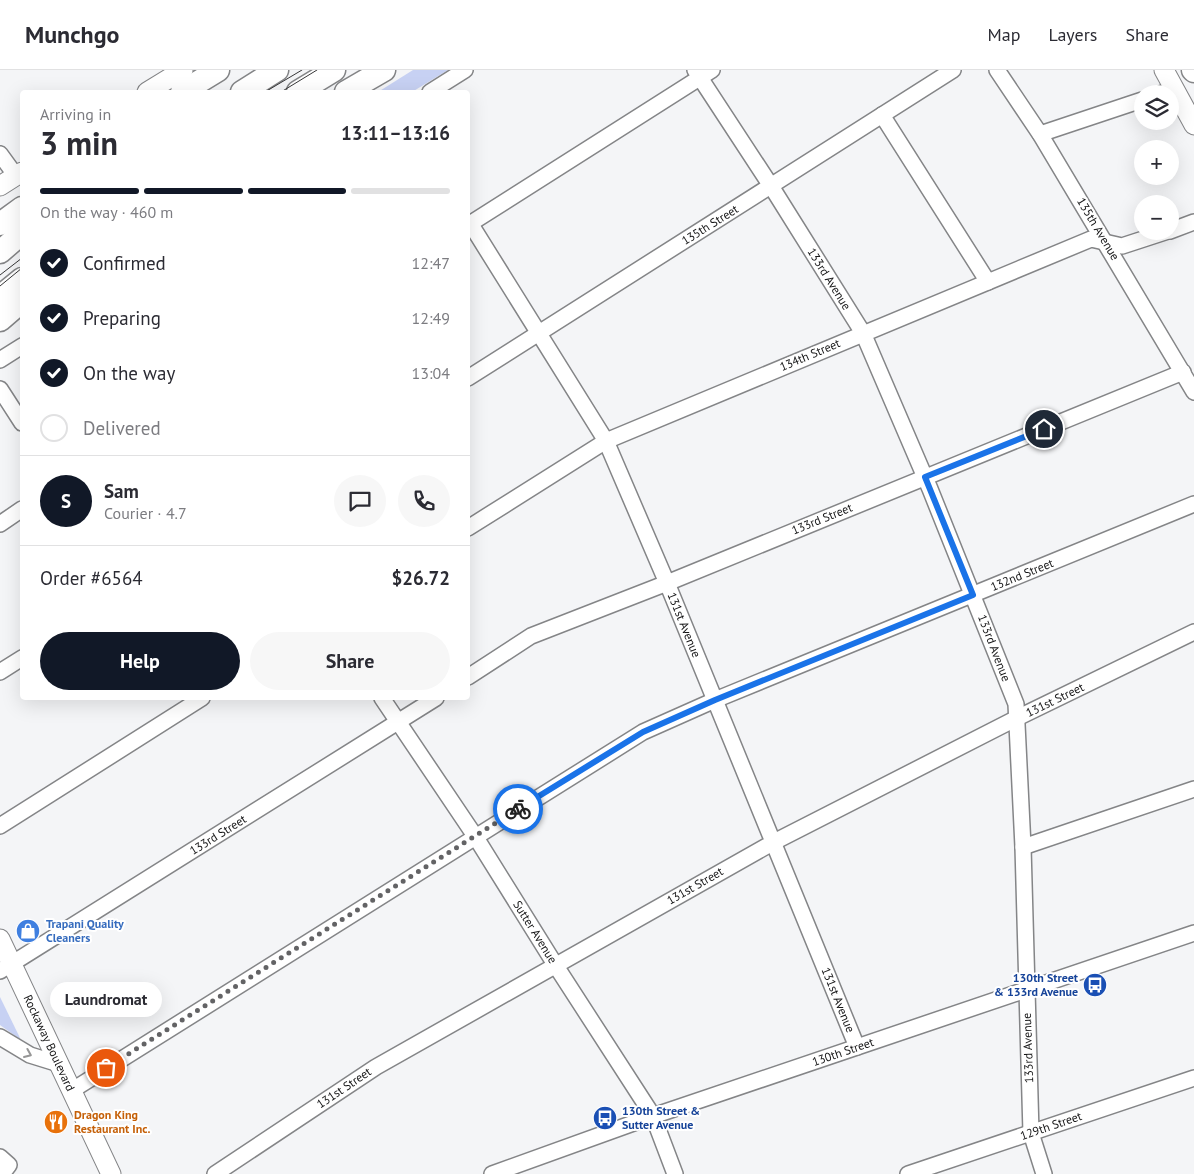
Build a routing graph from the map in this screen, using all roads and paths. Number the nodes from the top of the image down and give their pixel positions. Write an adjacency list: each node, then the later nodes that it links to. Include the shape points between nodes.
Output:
1 (183, 70): 13 (main road)
2 (218, 70): 14 (highway)
3 (259, 70): 15 (highway)
4 (277, 70): 16 (highway)
5 (334, 70): 17 (highway)
6 (384, 70): 18 (highway)
7 (466, 70): 19 (street)
8 (953, 70): 22 (street, 135th Street)
9 (997, 70): 24 (street, 135th Avenue)
10 (1164, 70): 12 (main road)
11 (702, 72): 28 (street, 133rd Avenue); 31 (street)
12 (1166, 85)
13 (150, 90)
14 (185, 90)
15 (227, 90)
16 (245, 90)
17 (301, 90)
18 (349, 90)
19 (433, 90)
20 (1134, 103): 24 (street)
21 (1179, 106): 23 (main road)
22 (882, 115): 28 (street, 135th Street); 42 (street)
23 (1194, 125)
24 (1040, 134): 37 (street, 135th Avenue)
25 (0, 154): 26 (street)
26 (19, 174): 27 (main road)
27 (0, 186)
28 (771, 186): 46 (street, 135th Street); 47 (street, 133rd Avenue)
29 (20, 209): 32 (highway)
30 (1194, 222): 34 (street, 134th Street)
31 (470, 223)
32 (0, 224)
33 (470, 226): 46 (street, 131st Avenue)
34 (1179, 227)
35 (20, 235): 38 (highway)
36 (1143, 240): 37 (street, 134th Street, via 1122,246)
37 (1106, 243): 42 (street, 134th Street, via 1091,239); 50 (street, 135th Avenue)
38 (0, 252)
39 (20, 252): 40 (highway)
40 (0, 267)
41 (20, 281): 43 (highway)
42 (988, 282): 47 (street, 134th Street)
43 (0, 297)
44 (20, 303): 45 (highway)
45 (0, 320)
46 (539, 333): 51 (street, 135th Street); 55 (street, 131st Avenue)
47 (863, 333): 55 (street, 134th Street); 56 (street, 133rd Avenue)
48 (20, 347): 49 (street)
49 (0, 360)
50 (1183, 372): 53 (street, 135th Avenue); 56 (street, 133rd Street)
51 (470, 377)
52 (0, 389): 54 (street)
53 (1194, 392)
54 (20, 420)
55 (606, 441): 60 (street, 134th Street); 61 (street, 131st Avenue)
56 (925, 477): 61 (street, 133rd Street); 62 (street, 133rd Avenue)
57 (1194, 504): 62 (street, 132nd Street)
58 (20, 510): 59 (street)
59 (0, 524)
60 (470, 527)
61 (667, 583): 66 (street, 133rd Street, via 531,636); 70 (street, 131st Avenue)
62 (973, 595): 70 (street, 132nd Street); 71 (street, 133rd Avenue, via 1016,704)
63 (1194, 632): 71 (street, 131st Street)
64 (20, 659): 65 (street)
65 (0, 672)
66 (470, 676)
67 (199, 700): 74 (street)
68 (383, 700): 72 (street, Sutter Avenue)
69 (433, 700): 72 (street, 133rd Street)
70 (715, 700): 75 (street, 132nd Street, via 643,732); 76 (street, 131st Avenue)
71 (1017, 718): 76 (street, 131st Street); 77 (street, 133rd Avenue)
72 (399, 721): 75 (street, Sutter Avenue); 81 (street, 133rd Street)
73 (1194, 788): 77 (street)
74 (0, 826)
75 (475, 836): 80 (street, Sutter Avenue); 87 (street, 132nd Street)
76 (774, 842): 80 (street, 131st Street); 84 (street, 131st Avenue)
77 (1023, 847): 82 (street, 133rd Avenue)
78 (1194, 933): 82 (street, 130th Street)
79 (0, 939): 81 (main road, Rockaway Boulevard)
80 (556, 966): 88 (street, Sutter Avenue); 91 (street, 131st Street, via 376,1067)
81 (6, 967): 85 (main road, Rockaway Boulevard)
82 (1026, 990): 84 (street, 130th Street); 89 (street, 133rd Avenue)
83 (0, 1037): 85 (street, one-way to 85, via 30,1055)
84 (857, 1047): 88 (street, 130th Street)
85 (59, 1064): 87 (main road, Rockaway Boulevard)
86 (1194, 1078): 89 (street, 129th Street)
87 (71, 1090): 90 (main road, Rockaway Boulevard)
88 (653, 1116): 92 (street, 130th Street); 93 (street, Sutter Avenue)
89 (1030, 1133): 94 (street, 129th Street); 95 (street, 133rd Avenue)
90 (111, 1174)
91 (215, 1174)
92 (492, 1174)
93 (675, 1174)
94 (908, 1174)
95 (1044, 1174)

